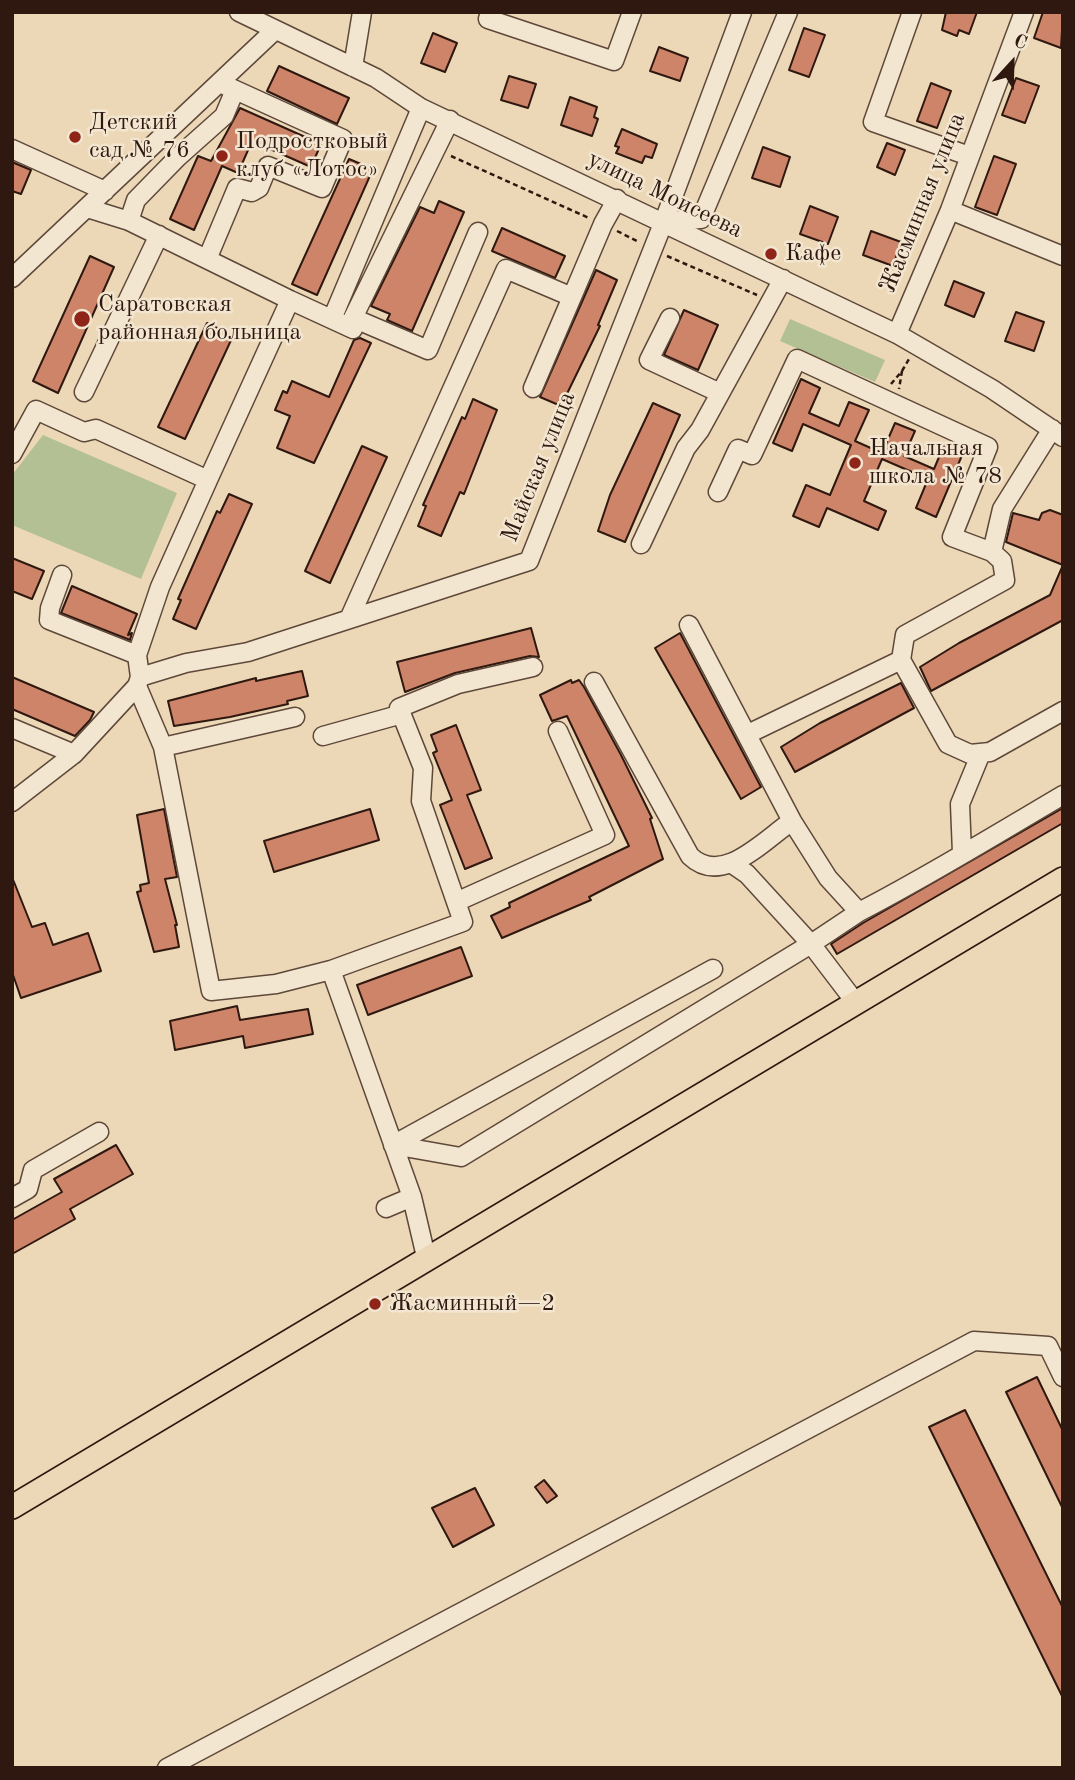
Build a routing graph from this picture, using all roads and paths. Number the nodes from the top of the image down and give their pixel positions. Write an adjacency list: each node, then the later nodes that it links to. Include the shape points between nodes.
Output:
1 (239, 12): 9 (street, улица Моисеева)
2 (362, 12): 10 (street)
3 (490, 12): 4 (street, via 488,19 614,61)
4 (632, 12)
5 (741, 12): 21 (street, Майская улица)
6 (788, 12): 21 (street, via 701,219)
7 (912, 12): 15 (street, via 873,122)
8 (1024, 12): 15 (street, Жасминная улица)
9 (275, 30): 10 (street, улица Моисеева); 11 (street)
10 (353, 67): 12 (street, улица Моисеева)
11 (228, 87): 16 (street); 20 (street, via 224,116 136,200); 25 (street, via 342,139 322,188 268,166 259,188 252,192 237,188)
12 (421, 108): 13 (street, улица Моисеева); 32 (street)
13 (450, 120): 17 (street, улица Моисеева); 30 (street)
14 (12, 149): 16 (street)
15 (969, 156): 19 (street, Жасминная улица)
16 (106, 191): 18 (street)
17 (617, 199): 21 (street, улица Моисеева); 28 (street)
18 (87, 208): 20 (street); 26 (street)
19 (950, 210): 24 (street); 33 (street, Жасминная улица)
20 (129, 221): 23 (street)
21 (664, 221): 27 (street, улица Моисеева); 46 (street, Майская улица, via 529,561)
22 (478, 232): 30 (street, via 428,350)
23 (159, 234): 25 (street); 37 (street)
24 (1063, 256)
25 (208, 257): 29 (street)
26 (12, 278)
27 (783, 279): 33 (street, улица Моисеева); 38 (street)
28 (572, 297): 36 (street); 46 (street, via 506,269)
29 (290, 300): 32 (street); 41 (street)
30 (353, 318): 32 (street, via 353,329)
31 (670, 318): 38 (street, via 649,360)
32 (331, 319)
33 (897, 334): 39 (street, улица Моисеева)
34 (909, 359): 35 (path)
35 (902, 371)
36 (533, 388)
37 (83, 392)
38 (720, 393): 43 (street, via 686,448)
39 (1057, 433): 44 (street, via 1002,509)
40 (12, 454): 41 (street, via 36,410 84,432 96,429)
41 (208, 480): 48 (street, via 160,587)
42 (718, 492): 44 (street, via 738,449 752,455 797,359 988,447 952,537)
43 (641, 544)
44 (992, 552): 49 (street, via 1002,561 1005,580 905,635)
45 (62, 575): 48 (street, via 49,621)
46 (350, 617): 51 (street, Майская улица, via 248,652 186,663)
47 (690, 625): 58 (street)
48 (137, 654): 51 (street)
49 (901, 660): 58 (street); 61 (street, via 948,744 970,754)
50 (533, 667): 54 (street, via 458,684 399,708)
51 (138, 681): 60 (street); 62 (street)
52 (594, 682): 67 (street, via 690,856 710,867)
53 (1063, 711): 61 (street)
54 (402, 714): 59 (street); 69 (street, via 423,768 421,801)
55 (295, 717): 60 (street)
56 (12, 728): 62 (street)
57 (558, 731): 69 (street, via 605,835)
58 (748, 734): 65 (street)
59 (323, 736)
60 (163, 747): 73 (street, via 211,991 276,984)
61 (981, 753): 66 (street, via 960,804)
62 (75, 754): 64 (street)
63 (1063, 795): 66 (street)
64 (12, 802)
65 (792, 821): 67 (street); 70 (street, via 828,878)
66 (961, 853): 70 (street, via 932,875)
67 (732, 863): 71 (street)
68 (1063, 879): 74 (main road)
69 (456, 902): 73 (street, via 463,922)
70 (859, 912): 71 (street)
71 (811, 944): 74 (street); 76 (street, via 461,1157)
72 (713, 969): 76 (street)
73 (331, 970): 76 (street)
74 (856, 1003): 80 (main road)
75 (99, 1132): 78 (street, via 33,1170 28,1189)
76 (393, 1144): 77 (street)
77 (412, 1197): 79 (street); 80 (street)
78 (12, 1198)
79 (386, 1208)
80 (427, 1261): 82 (main road)
81 (1063, 1377): 83 (street, via 1048,1346 974,1341)
82 (12, 1507)
83 (167, 1768)

